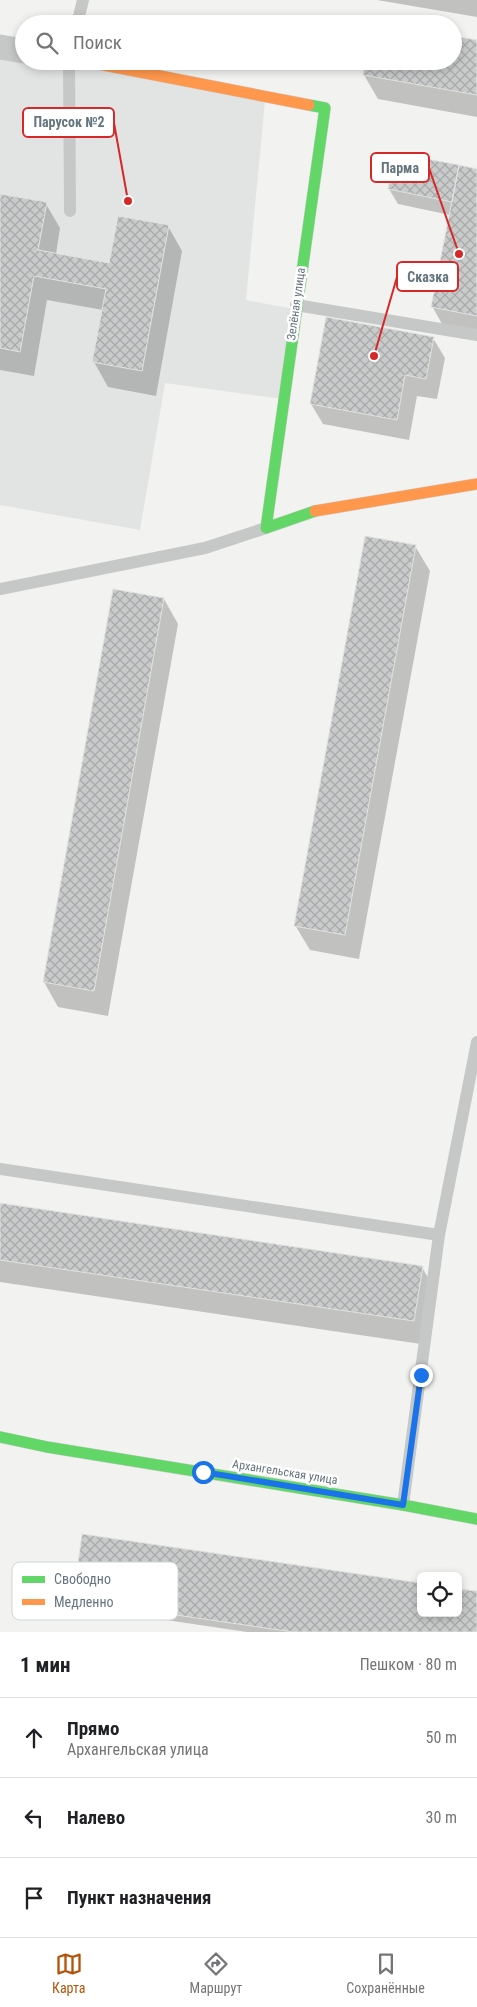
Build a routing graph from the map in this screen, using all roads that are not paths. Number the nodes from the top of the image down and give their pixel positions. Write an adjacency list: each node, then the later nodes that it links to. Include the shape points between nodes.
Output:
1 (83, 0): 2 (lane)
2 (80, 15)
3 (0, 47): 4 (street)
4 (15, 50)
5 (69, 70): 7 (lane)
6 (129, 70): 8 (street, Зелёная улица, via 325,108)
7 (70, 211)
8 (296, 305): 9 (lane); 11 (street, Зелёная улица)
9 (477, 335)
10 (477, 484): 11 (street, via 321,509)
11 (266, 528): 12 (lane, via 205,548)
12 (0, 589)
13 (477, 1042): 15 (lane)
14 (0, 1170): 15 (lane)
15 (440, 1235): 17 (lane)
16 (0, 1437): 17 (street, Архангельская улица)
17 (403, 1505): 18 (street, Архангельская улица)
18 (477, 1519)

